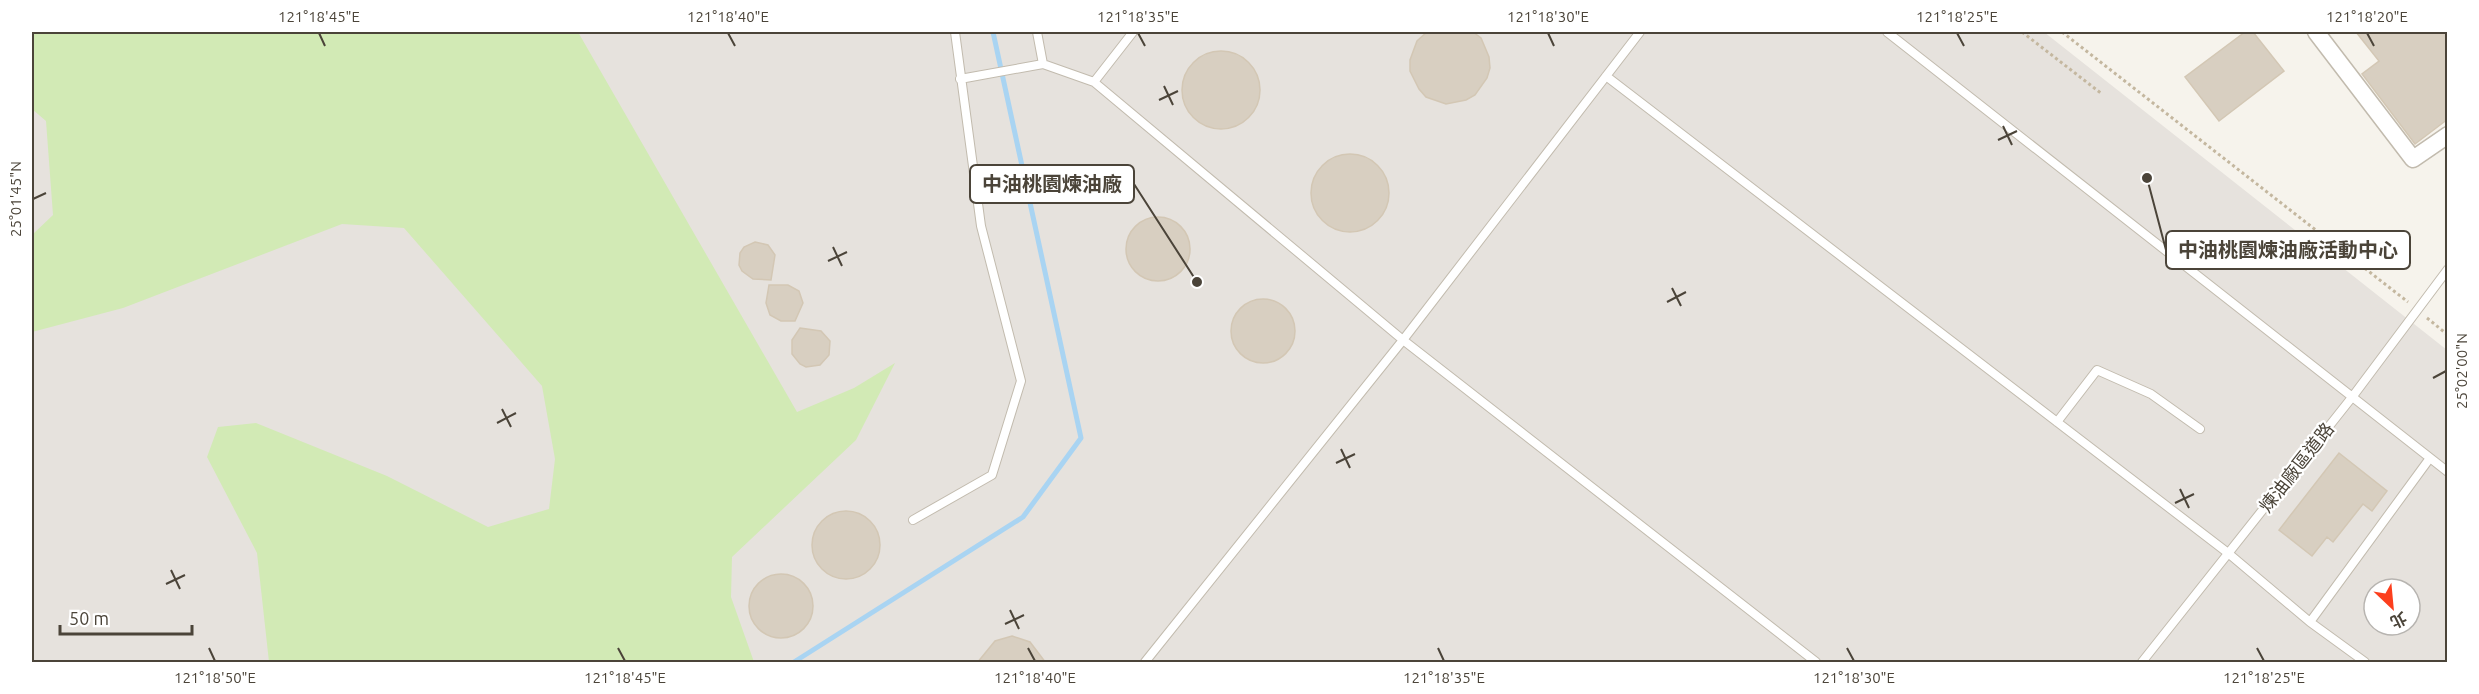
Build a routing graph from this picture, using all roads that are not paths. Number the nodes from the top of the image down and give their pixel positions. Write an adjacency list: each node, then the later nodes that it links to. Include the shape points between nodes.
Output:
1 (956, 32): 9 (lane)
2 (1037, 32): 7 (lane)
3 (1133, 32): 10 (lane)
4 (1640, 32): 8 (lane)
5 (1887, 32): 14 (lane)
6 (2316, 32): 11 (street, via 2413,159)
7 (1043, 64): 9 (lane); 10 (lane)
8 (1606, 76): 13 (lane); 15 (lane)
9 (960, 79): 19 (lane, via 981,226 1021,381 992,475)
10 (1094, 82): 13 (lane)
11 (2448, 135)
12 (2448, 269): 14 (lane, 煉油廠區道路)
13 (1403, 340): 22 (lane); 23 (lane)
14 (2353, 396): 17 (lane); 20 (lane, 煉油廠區道路)
15 (2057, 422): 16 (lane, via 2097,370 2151,394); 20 (lane)
16 (2200, 429)
17 (2430, 458): 18 (lane); 21 (lane)
18 (2448, 472)
19 (913, 520)
20 (2228, 553): 21 (lane); 24 (lane, 煉油廠區道路)
21 (2310, 622): 25 (lane)
22 (1145, 663)
23 (1816, 663)
24 (2142, 663)
25 (2365, 663)

